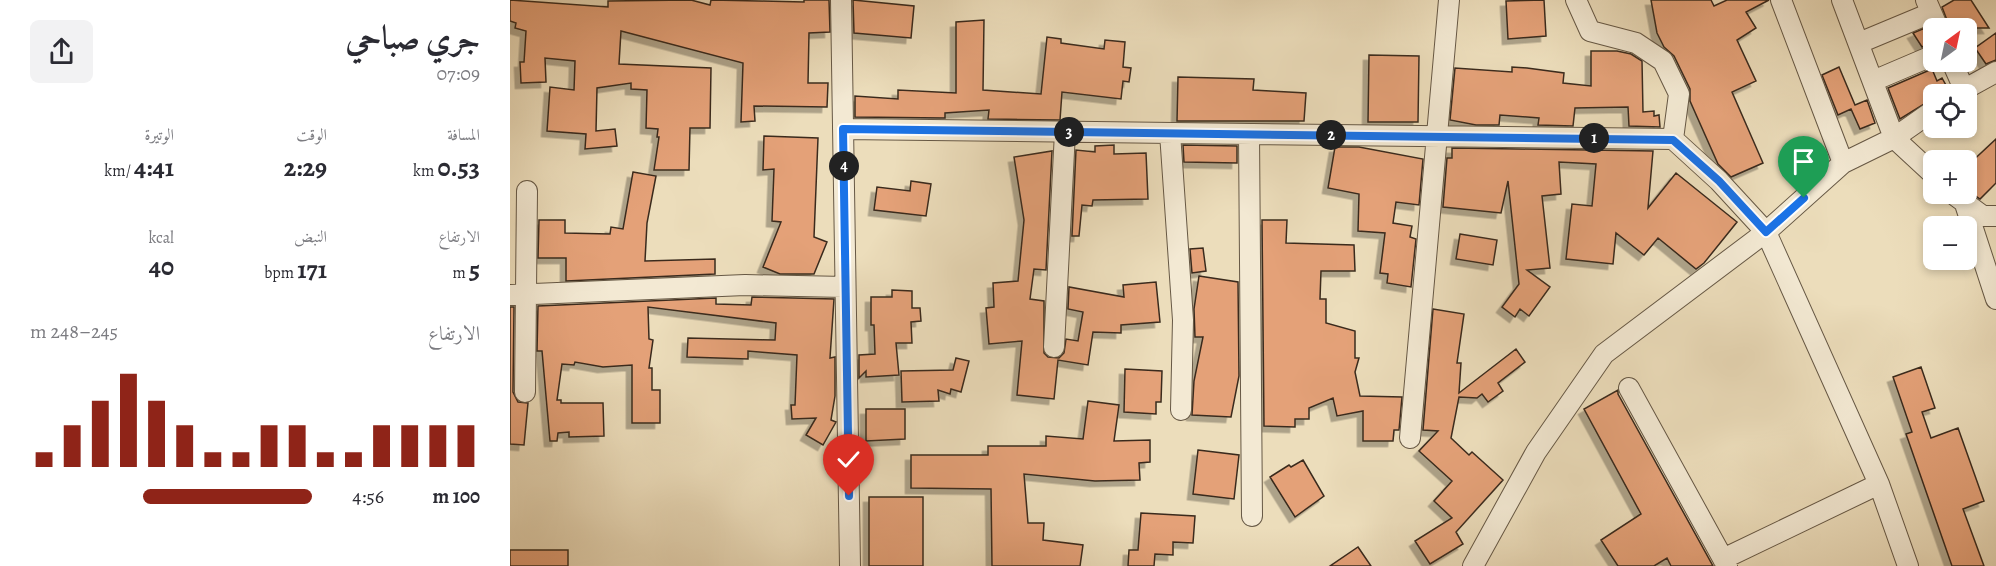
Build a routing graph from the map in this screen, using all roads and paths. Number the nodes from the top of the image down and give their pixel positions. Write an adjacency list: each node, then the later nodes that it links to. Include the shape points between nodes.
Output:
1 (841, 0): 13 (street)
2 (1449, 0): 17 (street)
3 (1576, 0): 19 (street, via 1590,31 1636,43 1664,60 1679,94)
4 (1780, 0): 20 (street)
5 (1845, 1): 7 (street)
6 (1932, 14): 7 (street)
7 (1859, 44): 10 (street)
8 (1923, 60): 10 (street)
9 (1996, 72): 11 (street)
10 (1873, 81): 18 (street)
11 (1974, 84)
12 (1923, 118): 18 (street)
13 (843, 129): 14 (street); 27 (street)
14 (1065, 132): 15 (street); 30 (street)
15 (1170, 133): 16 (street); 33 (street, via 1183,320)
16 (1249, 134): 17 (street); 36 (street)
17 (1438, 136): 19 (street); 34 (street)
18 (1894, 138): 20 (street); 21 (street)
19 (1673, 140): 26 (street, via 1719,181)
20 (1843, 163): 26 (street)
21 (1923, 165)
22 (527, 191): 28 (street)
23 (1961, 204): 29 (street)
24 (1966, 204): 25 (street, via 1983,216)
25 (1996, 216)
26 (1766, 232): 35 (street); 39 (street, via 1604,354 1536,452)
27 (845, 288): 28 (street, via 745,285); 38 (street)
28 (518, 295): 32 (street)
29 (1996, 299)
30 (1054, 348)
31 (1629, 388): 37 (street)
32 (525, 392)
33 (1181, 411)
34 (1410, 438)
35 (1879, 484): 37 (street); 40 (street)
36 (1252, 516)
37 (1725, 562)
38 (850, 566)
39 (1473, 566)
40 (1908, 566)

